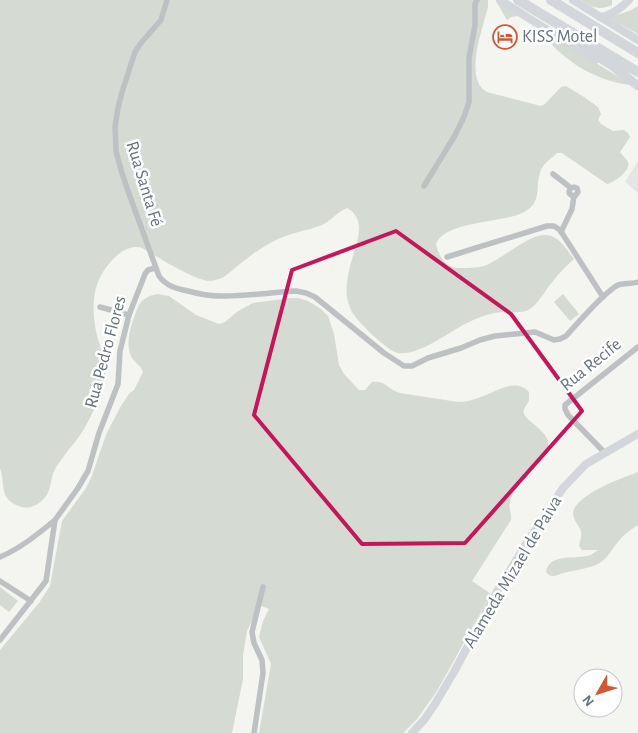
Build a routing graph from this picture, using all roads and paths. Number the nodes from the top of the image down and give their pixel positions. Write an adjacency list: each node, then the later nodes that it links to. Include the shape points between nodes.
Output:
1 (167, 0): 17 (street, Rua Santa Fé, via 161,20 135,52 115,127 121,170)
2 (477, 0): 14 (street, via 469,58 469,102 454,137)
3 (500, 0): 12 (street)
4 (518, 0): 11 (highway); 12 (highway)
5 (551, 0): 10 (highway)
6 (572, 0): 8 (street)
7 (629, 0): 8 (street, via 615,12)
8 (600, 17): 9 (street)
9 (638, 40)
10 (638, 52)
11 (638, 72)
12 (634, 83)
13 (553, 174): 15 (street, via 571,188 569,193 574,196)
14 (424, 186)
15 (562, 232): 16 (street, via 556,226 547,226); 19 (street)
16 (448, 257)
17 (156, 268): 19 (street, via 167,284 201,294 306,293 384,353 407,366 495,336 535,332 554,340 560,339); 21 (street, Rua Pedro Flores, via 145,274)
18 (638, 282): 19 (street, via 619,285)
19 (603, 297)
20 (100, 307): 21 (street)
21 (128, 314): 25 (street, Rua Pedro Flores, via 120,351 118,384 88,471)
22 (638, 347): 24 (street, Rua Recife, via 565,407 568,415)
23 (638, 434): 24 (street, Alameda Mizael de Paiva)
24 (605, 453): 32 (street, Alameda Mizael de Paiva, via 586,464 563,488 499,588 435,704)
25 (55, 520): 26 (street, via 31,540); 29 (street, Rua Pedro Flores, via 47,578)
26 (0, 557)
27 (0, 582): 29 (street)
28 (263, 587): 31 (street, via 252,629 263,664)
29 (31, 601): 30 (street, Rua Pedro Flores)
30 (0, 640)
31 (254, 733)
32 (412, 733)

